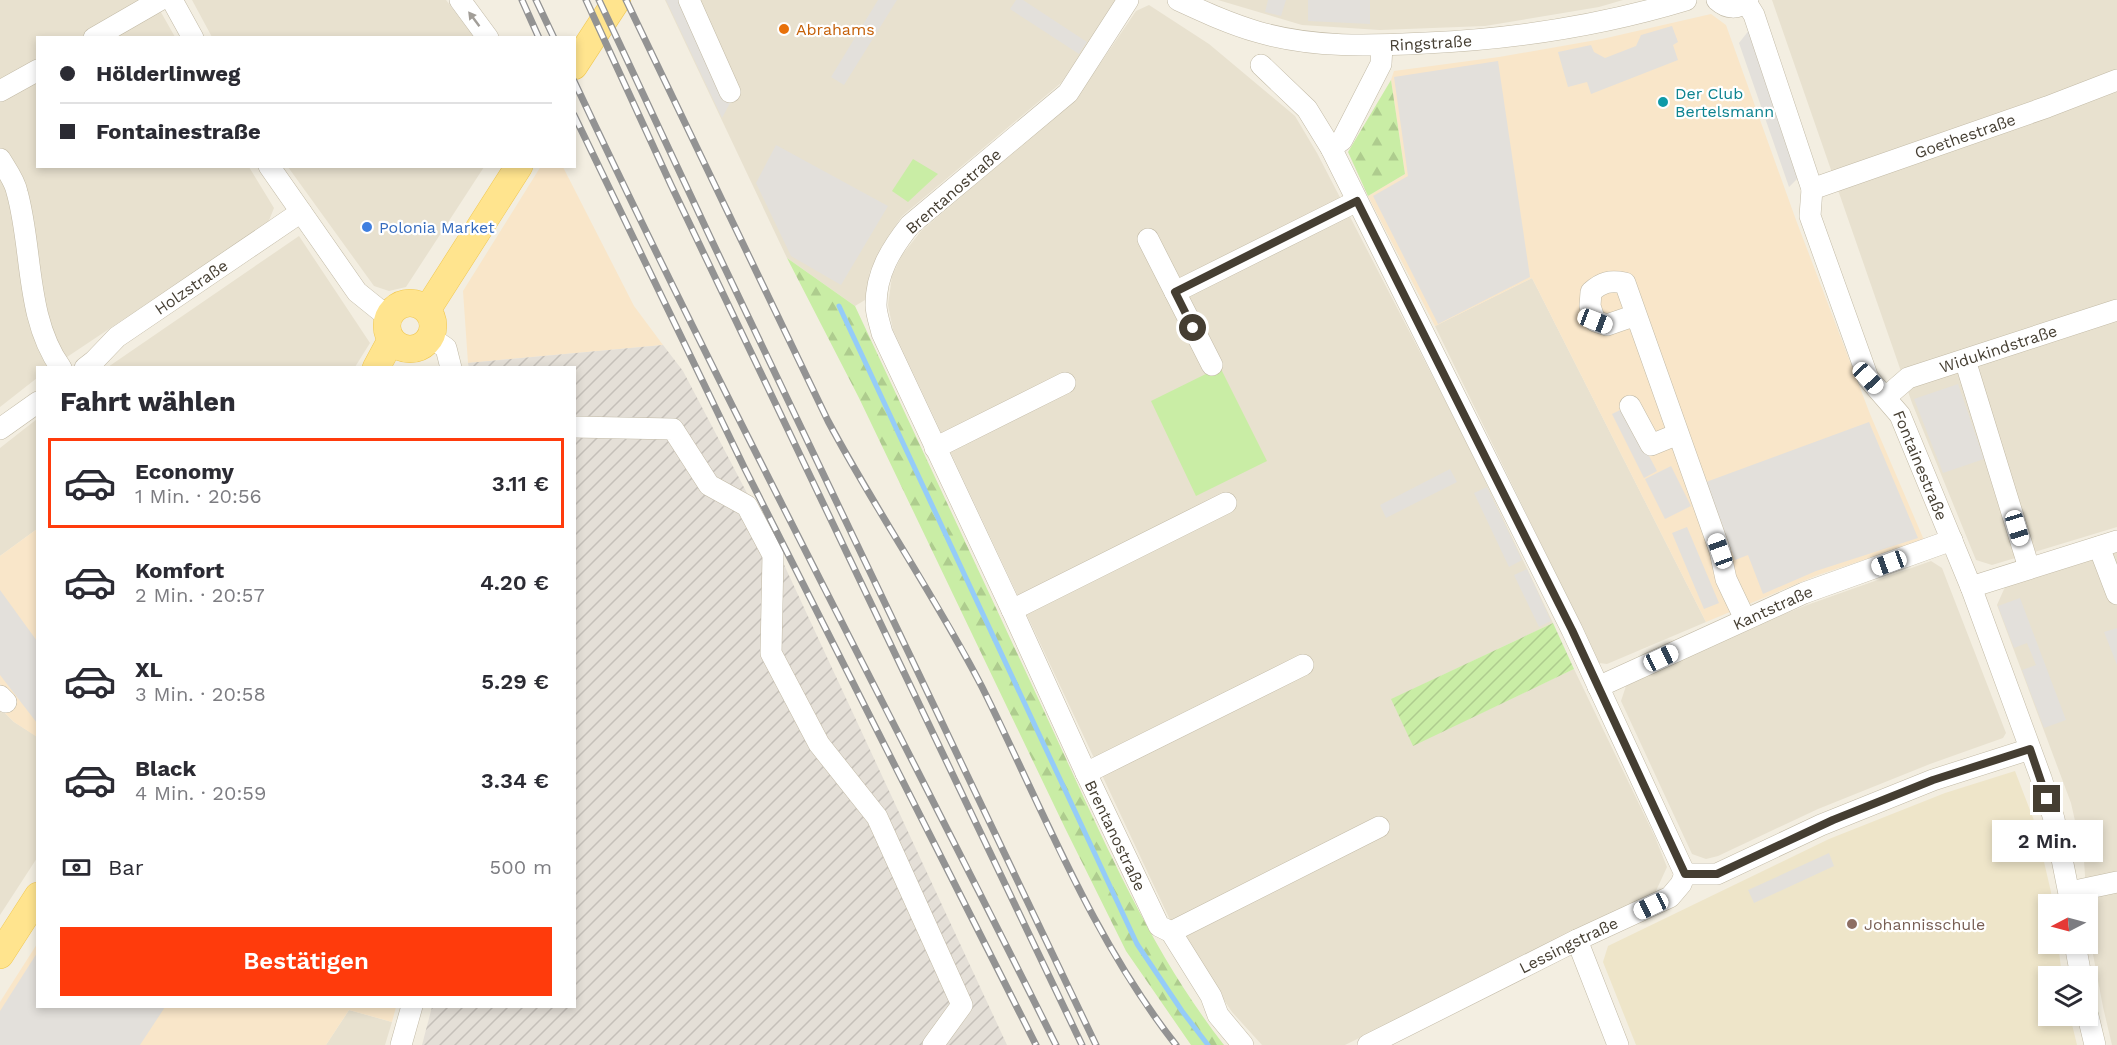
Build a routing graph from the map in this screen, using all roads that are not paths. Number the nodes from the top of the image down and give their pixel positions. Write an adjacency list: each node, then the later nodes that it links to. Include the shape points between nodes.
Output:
1 (160, 0): 11 (street)
2 (172, 0): 12 (street)
3 (460, 0): 13 (street, one-way to 3)
4 (617, 0): 15 (main road)
5 (689, 0): 20 (street)
6 (1128, 0): 49 (street, Brentanostraße, via 1068,93 910,225 891,250 881,274 876,306 882,333)
7 (1178, 0): 14 (street, Ringstraße, via 1260,32 1320,44)
8 (1686, 0): 14 (street, Ringstraße, via 1546,33)
9 (1717, 0): 10 (street, via 1726,7 1737,7)
10 (1747, 1): 26 (street, Fontainestraße)
11 (97, 36)
12 (192, 36)
13 (487, 36)
14 (1382, 46): 21 (street, via 1381,64 1342,140)
15 (576, 63)
16 (1261, 65): 21 (street, via 1307,109)
17 (36, 71): 19 (street)
18 (2117, 80): 26 (street, Goethestraße)
19 (0, 91)
20 (730, 92)
21 (1331, 148): 27 (street)
22 (0, 159): 38 (street, via 17,190 40,326)
23 (270, 168): 28 (street)
24 (500, 168): 31 (main road)
25 (518, 168): 31 (main road)
26 (1812, 189): 43 (street, Fontainestraße, via 1810,216 1868,378)
27 (1357, 201): 30 (street); 59 (street)
28 (301, 212): 35 (street); 39 (street, Holzstraße, via 117,337)
29 (1148, 239): 30 (street)
30 (1175, 292): 37 (street)
31 (421, 306): 34 (main road, via 432,319); 35 (main road, via 404,303 394,308)
32 (2117, 310): 36 (street, Widukindstraße)
33 (1636, 315): 48 (street)
34 (430, 338): 35 (main road, via 415,348); 41 (street, via 446,348)
35 (395, 343): 40 (main road)
36 (1965, 360): 43 (street, Widukindstraße, via 1908,378); 53 (street)
37 (1212, 365)
38 (60, 366)
39 (88, 366)
40 (378, 366)
41 (450, 366)
42 (1065, 383): 49 (street)
43 (1886, 397): 51 (street, Fontainestraße, via 1900,415)
44 (36, 403): 47 (street)
45 (1630, 406): 48 (street, via 1651,445)
46 (576, 427): 74 (street, via 673,429 709,485 747,506 773,555 771,653 819,744 877,817 962,1005)
47 (0, 429)
48 (1678, 434): 57 (street, via 1720,551 1726,579)
49 (935, 448): 56 (street, Brentanostraße)
50 (1227, 503): 56 (street)
51 (1952, 540): 54 (street, Fontainestraße); 57 (street, Kantstraße, via 1804,593)
52 (2108, 544): 53 (street); 55 (street)
53 (2029, 568): 54 (street)
54 (1971, 587): 60 (street, Fontainestraße)
55 (2117, 594)
56 (1012, 610): 61 (street, Brentanostraße)
57 (1745, 619): 59 (street, Kantstraße)
58 (1303, 665): 61 (street)
59 (1598, 687): 63 (street)
60 (2030, 749): 63 (street, via 1922,785 1821,825 1717,874); 65 (street, Fontainestraße, via 2054,819)
61 (1086, 773): 68 (street, Brentanostraße, via 1159,926)
62 (1380, 827): 68 (street)
63 (1685, 874): 69 (street, Lessingstraße, via 1670,897)
64 (2117, 882): 66 (street)
65 (2069, 894)
66 (2082, 894)
67 (36, 899): 70 (main road)
68 (1171, 932): 75 (street, Brentanostraße, via 1211,996 1218,1015)
69 (1577, 940): 76 (street, Lessingstraße); 77 (street)
70 (2, 946)
71 (411, 1008): 73 (street)
72 (2090, 1026): 78 (street)
73 (401, 1045)
74 (933, 1045)
75 (1243, 1045)
76 (1368, 1045)
77 (1618, 1045)
78 (2095, 1045)

